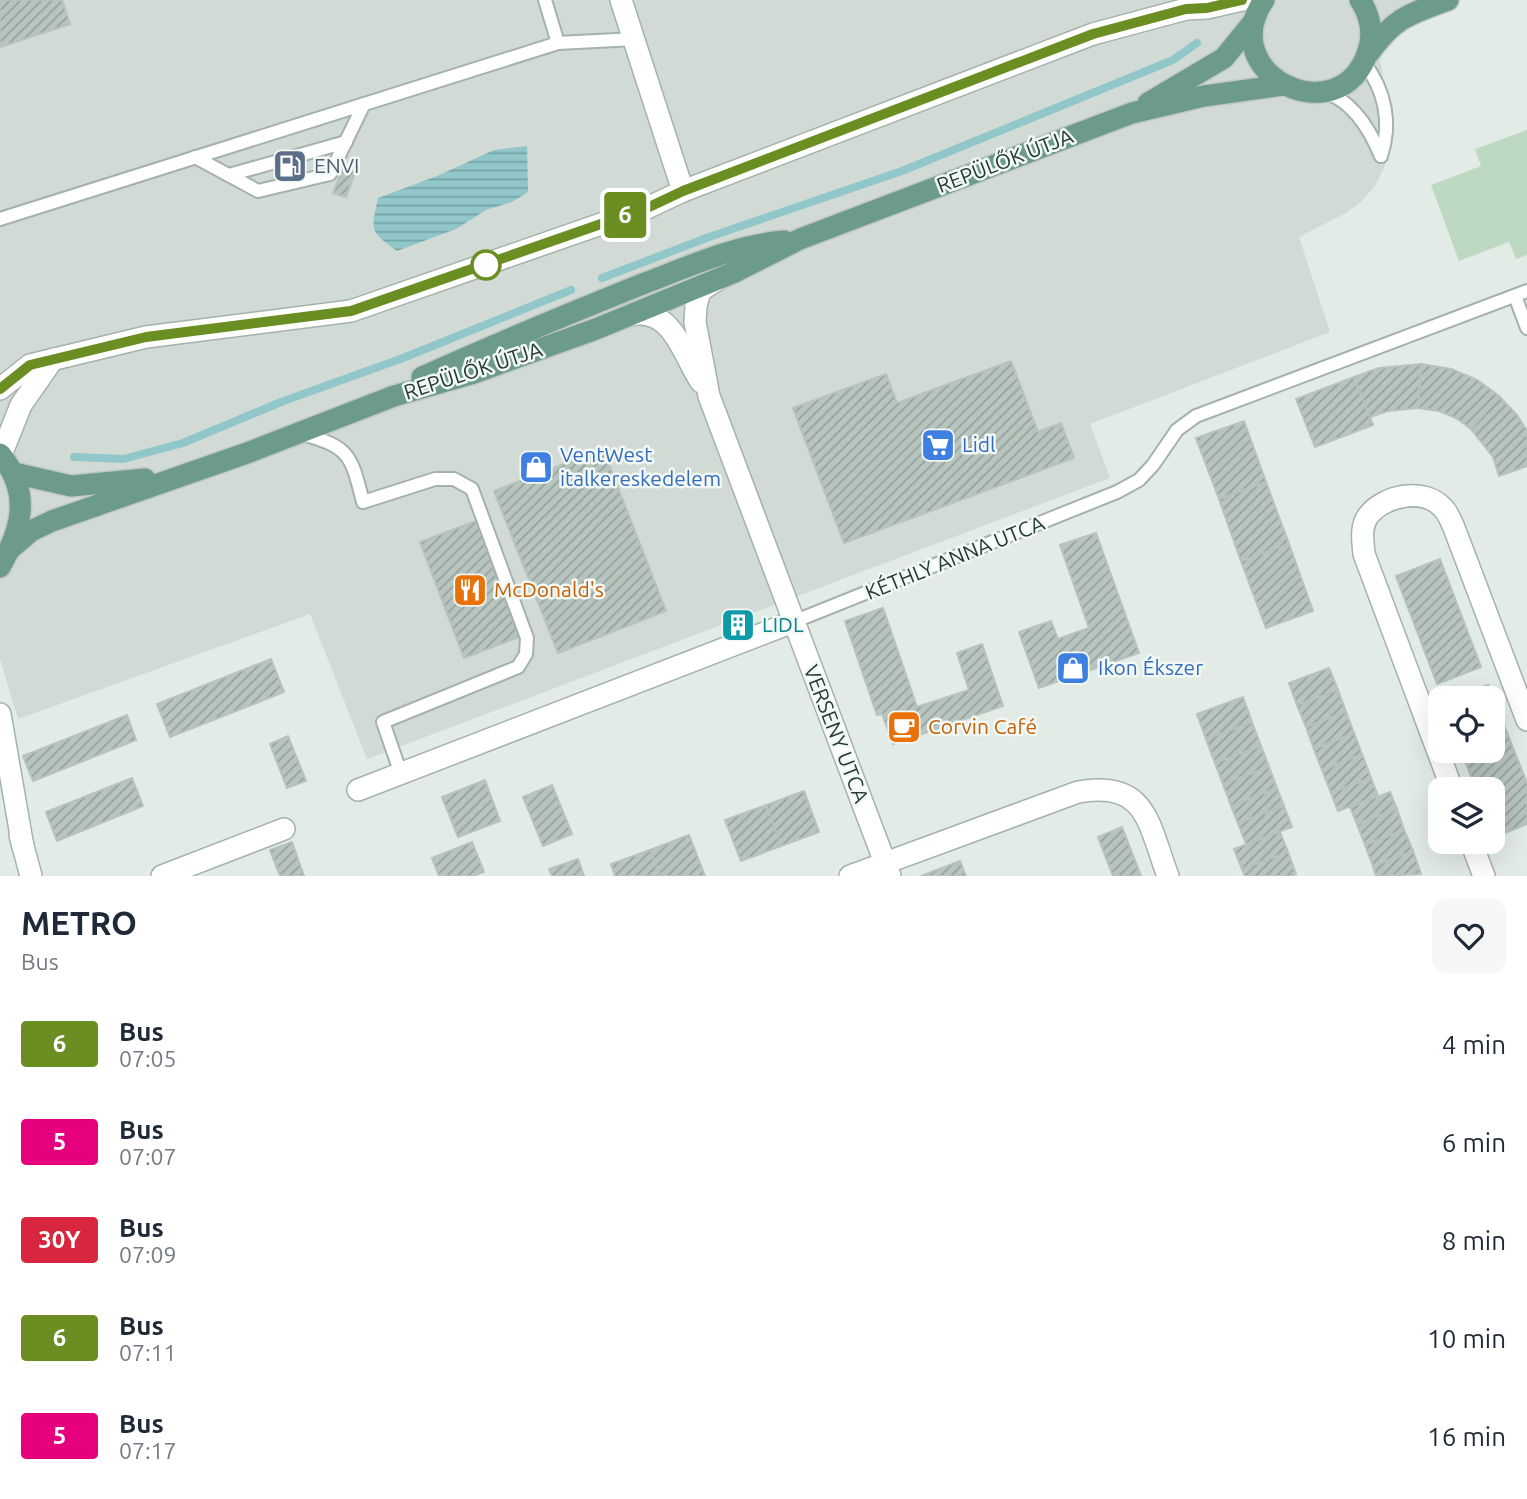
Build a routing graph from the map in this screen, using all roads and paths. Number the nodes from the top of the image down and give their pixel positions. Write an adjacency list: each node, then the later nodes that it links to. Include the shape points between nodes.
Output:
1 (545, 0): 10 (lane)
2 (621, 0): 9 (street)
3 (1242, 0): 7 (street, via 1207,8)
4 (1264, 0): 8 (main road, REPÜLŐK ÚTJA)
5 (1360, 0): 11 (main road, via 1371,29)
6 (1448, 0): 11 (main road, via 1416,10 1393,24)
7 (1181, 5): 19 (street, via 1093,34)
8 (1254, 21): 12 (main road, via 1258,58); 15 (main road, REPÜLŐK ÚTJA, via 1224,58)
9 (635, 39): 10 (lane); 19 (street)
10 (558, 43): 14 (lane)
11 (1365, 59): 13 (main road, via 1347,82); 13 (lane, via 1386,115 1381,156 1353,110 1337,96)
12 (1283, 85): 13 (main road, via 1307,93); 15 (main road, REPÜLŐK ÚTJA, via 1204,96)
13 (1323, 92)
14 (364, 104): 16 (lane); 17 (lane)
15 (1132, 113): 21 (main road, REPÜLŐK ÚTJA)
16 (346, 142): 18 (lane); 18 (lane, via 330,174 258,191)
17 (195, 157): 18 (lane); 20 (lane)
18 (229, 175)
19 (683, 191): 26 (street, via 622,217 351,311 146,337)
20 (0, 219)
21 (800, 239): 22 (main road, REPÜLŐK ÚTJA); 28 (main road, REPÜLŐK ÚTJA, via 728,253 651,281 412,381)
22 (719, 278): 24 (main road, REPÜLŐK ÚTJA); 29 (street, VERSENY UTCA, via 700,291 695,314)
23 (1521, 293): 25 (lane); 35 (lane, KÉTHLY ANNA UTCA, via 1196,416 1177,430 1139,480 1117,492)
24 (621, 318): 28 (main road, REPÜLŐK ÚTJA, via 483,370); 29 (street, VERSENY UTCA, via 645,313 664,322)
25 (1527, 328)
26 (53, 359): 27 (street, via 30,365); 31 (street, via 21,405)
27 (0, 389)
28 (394, 396): 30 (main road)
29 (709, 396): 35 (street, VERSENY UTCA)
30 (298, 433): 32 (main road); 39 (lane, via 333,443 348,456 363,502 435,479 454,480 472,489 527,638 526,654 518,667 383,722)
31 (1, 454): 33 (main road)
32 (196, 471): 33 (main road, via 71,486); 34 (main road, via 52,521 31,531)
33 (14, 473): 34 (main road, via 20,518)
34 (5, 558)
35 (793, 622): 39 (street, KÉTHLY ANNA UTCA); 45 (street, VERSENY UTCA)
36 (0, 714): 43 (street)
37 (1527, 720): 40 (street, via 1443,507 1425,496 1384,502 1367,517 1362,535 1364,554)
38 (0, 769): 43 (street)
39 (401, 774): 41 (street, KÉTHLY ANNA UTCA)
40 (1448, 777)
41 (358, 790)
42 (284, 829): 47 (street)
43 (23, 847): 46 (street)
44 (1476, 854): 50 (street)
45 (888, 869): 48 (street); 49 (street, via 1077,792 1099,788 1133,799 1145,816)
46 (25, 874)
47 (162, 876)
48 (850, 876)
49 (1168, 876)
50 (1484, 876)

